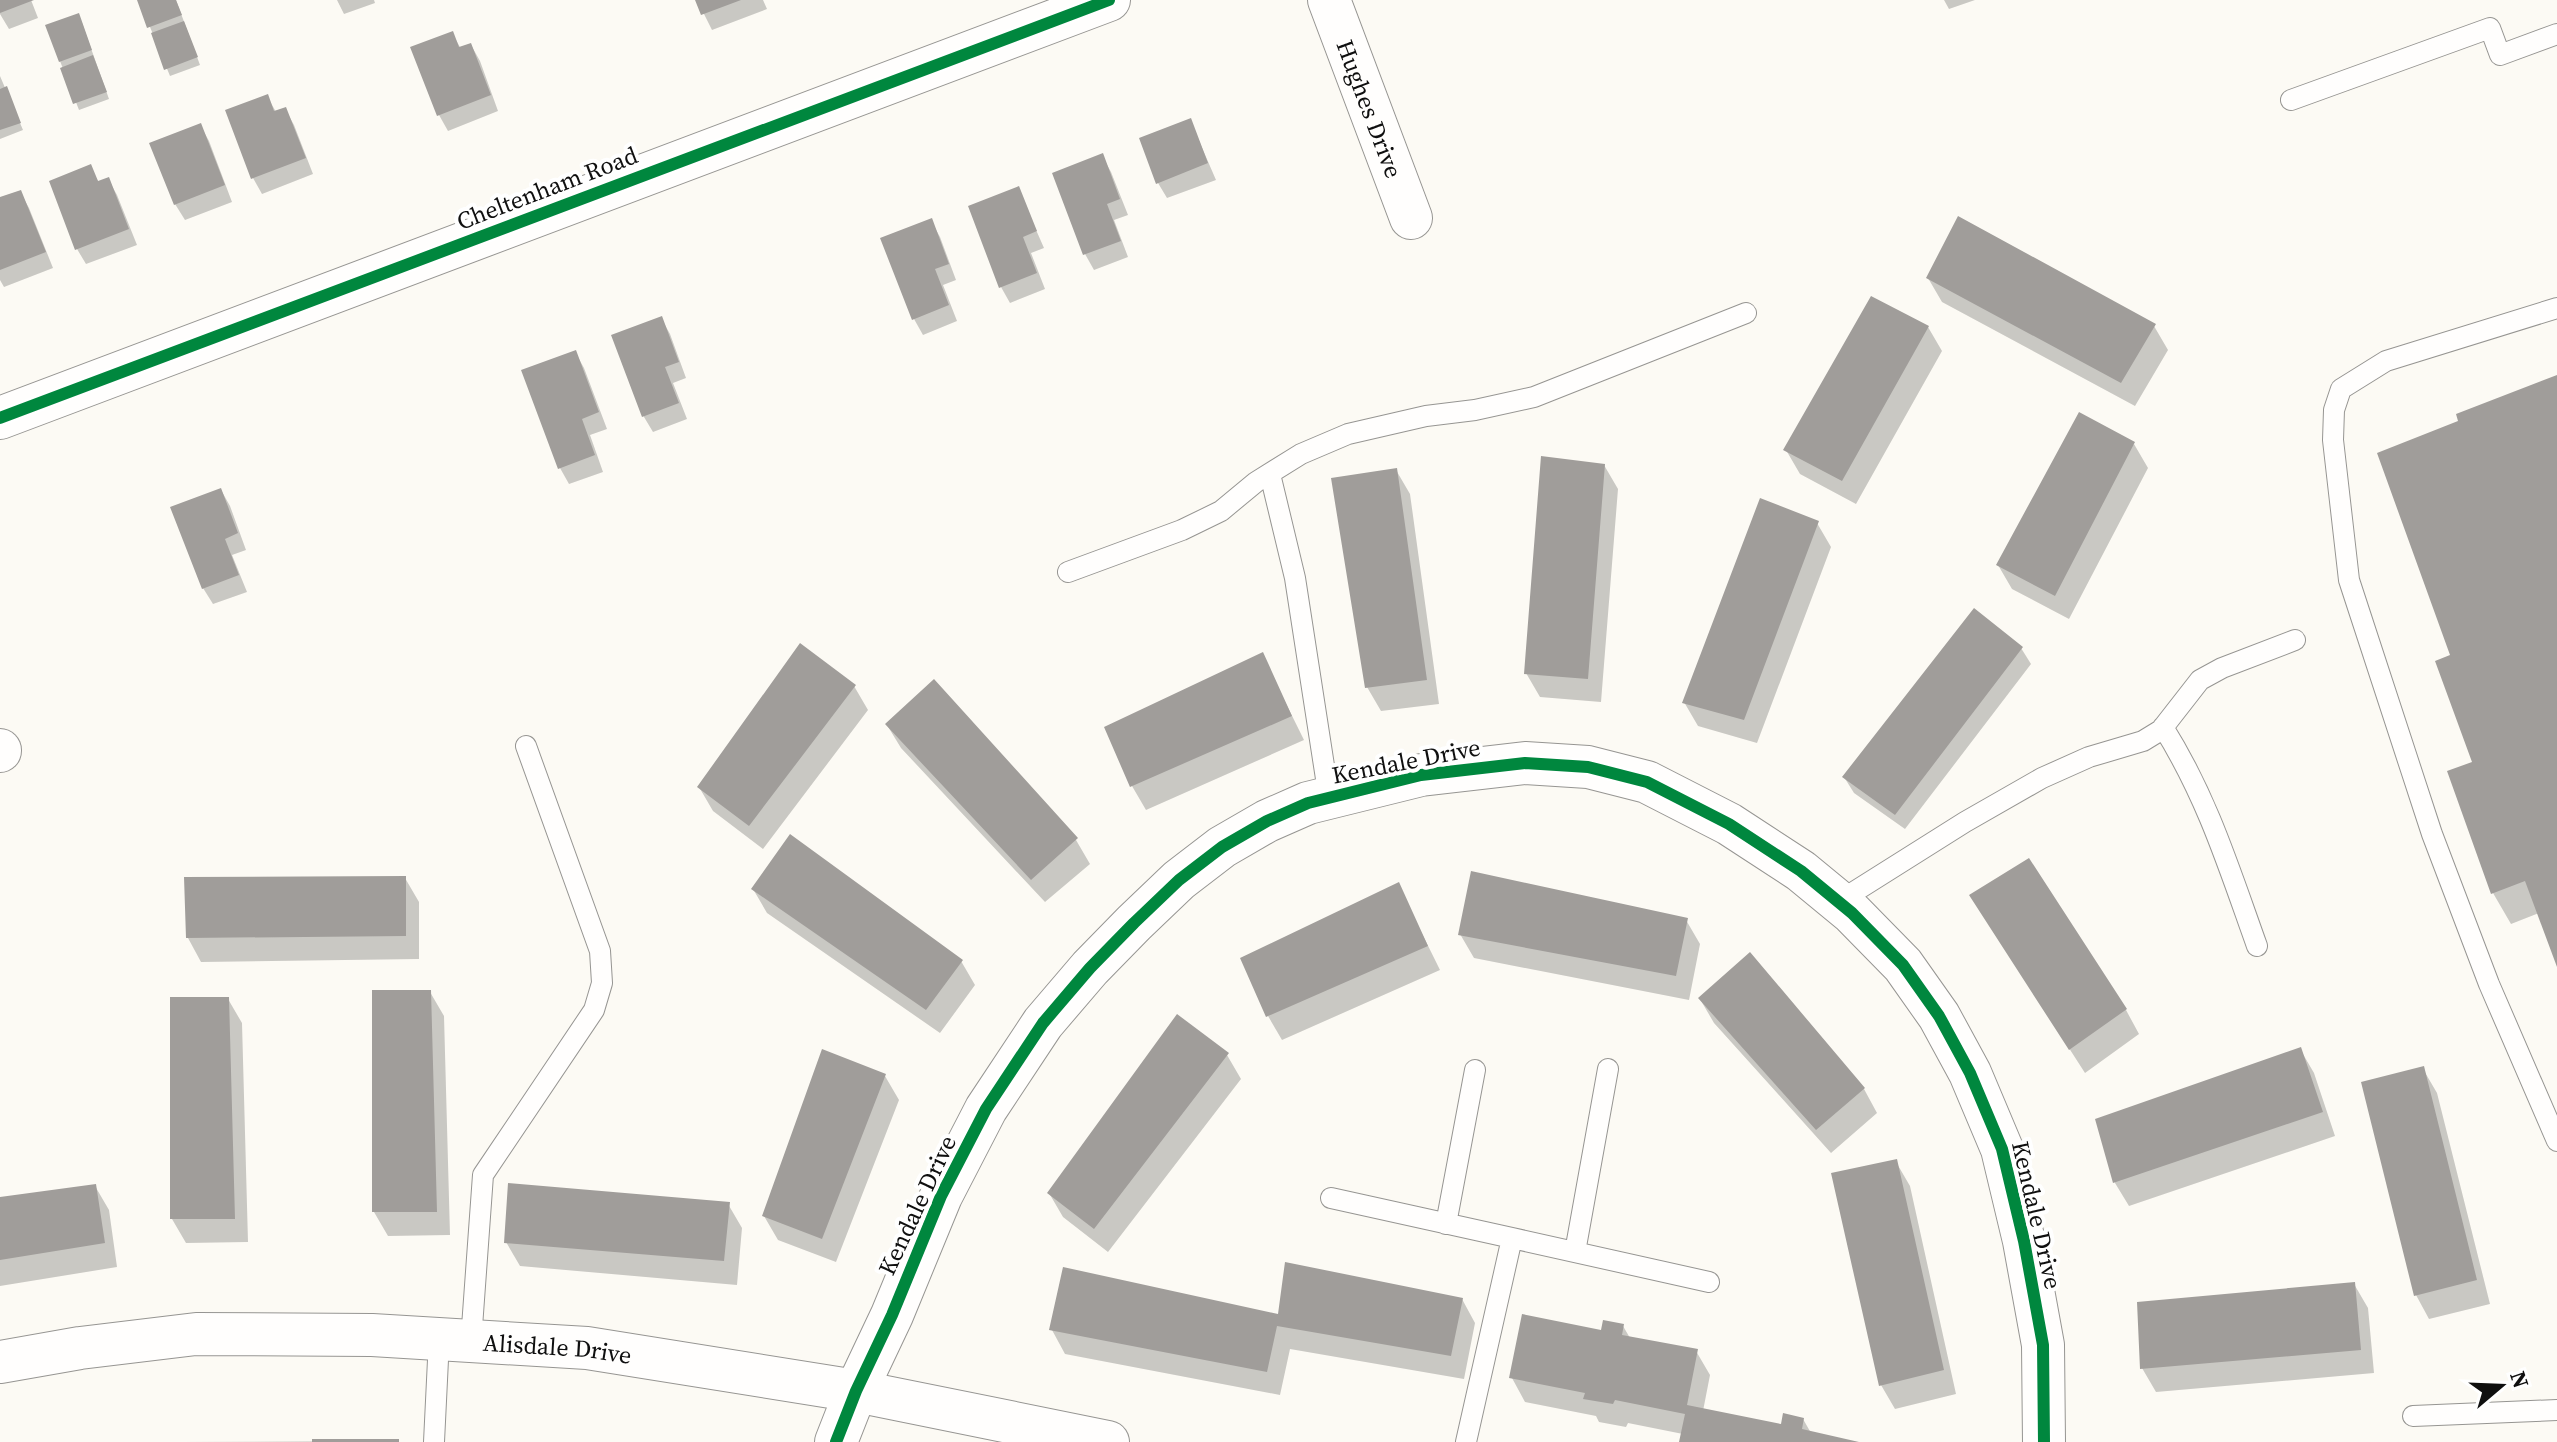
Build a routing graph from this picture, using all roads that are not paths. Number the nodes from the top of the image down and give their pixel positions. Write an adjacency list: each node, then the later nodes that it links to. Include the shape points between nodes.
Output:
1 (1109, 0): 8 (street, Cheltenham Road)
2 (1329, 0): 5 (street, Hughes Drive)
3 (2557, 34): 4 (lane, via 2500,55 2490,28)
4 (2291, 100)
5 (1411, 218)
6 (2557, 308): 19 (lane, via 2386,361 2360,375 2341,389 2333,440 2349,580 2432,834 2489,984)
7 (1746, 313): 9 (lane, via 1534,397 1348,434)
8 (0, 418)
9 (1270, 474): 10 (lane, via 1221,511); 14 (lane, via 1295,578)
10 (1068, 572)
11 (2295, 640): 12 (lane, via 2200,680)
12 (2163, 727): 15 (lane, via 2143,741 2042,778); 16 (lane, via 2211,816)
13 (526, 746): 26 (lane, via 600,951 602,983 594,1010 483,1175)
14 (1329, 798): 15 (street, Kendale Drive, via 1474,767 1588,767 1647,782 1729,824); 28 (street, Kendale Drive, via 1267,821 1179,880 1043,1023 986,1109 941,1196)
15 (1838, 902): 35 (street, Kendale Drive, via 1903,965 1939,1016 2002,1149 2043,1345)
16 (2257, 946)
17 (1608, 1069): 24 (lane)
18 (1475, 1070): 22 (lane)
19 (2548, 1096): 20 (lane)
20 (2557, 1141)
21 (1331, 1198): 22 (lane)
22 (1446, 1224): 23 (lane)
23 (1512, 1238): 24 (lane); 34 (lane)
24 (1575, 1252): 25 (lane)
25 (1709, 1282)
26 (455, 1340): 27 (street, Alisdale Drive, via 196,1334); 28 (street, Alisdale Drive, via 587,1348); 31 (lane)
27 (0, 1362)
28 (856, 1391): 32 (street, Kendale Drive); 33 (street, Alisdale Drive)
29 (2557, 1410): 30 (lane)
30 (2413, 1416)
31 (434, 1442)
32 (836, 1442)
33 (1108, 1442)
34 (1466, 1442)
35 (2044, 1442)

